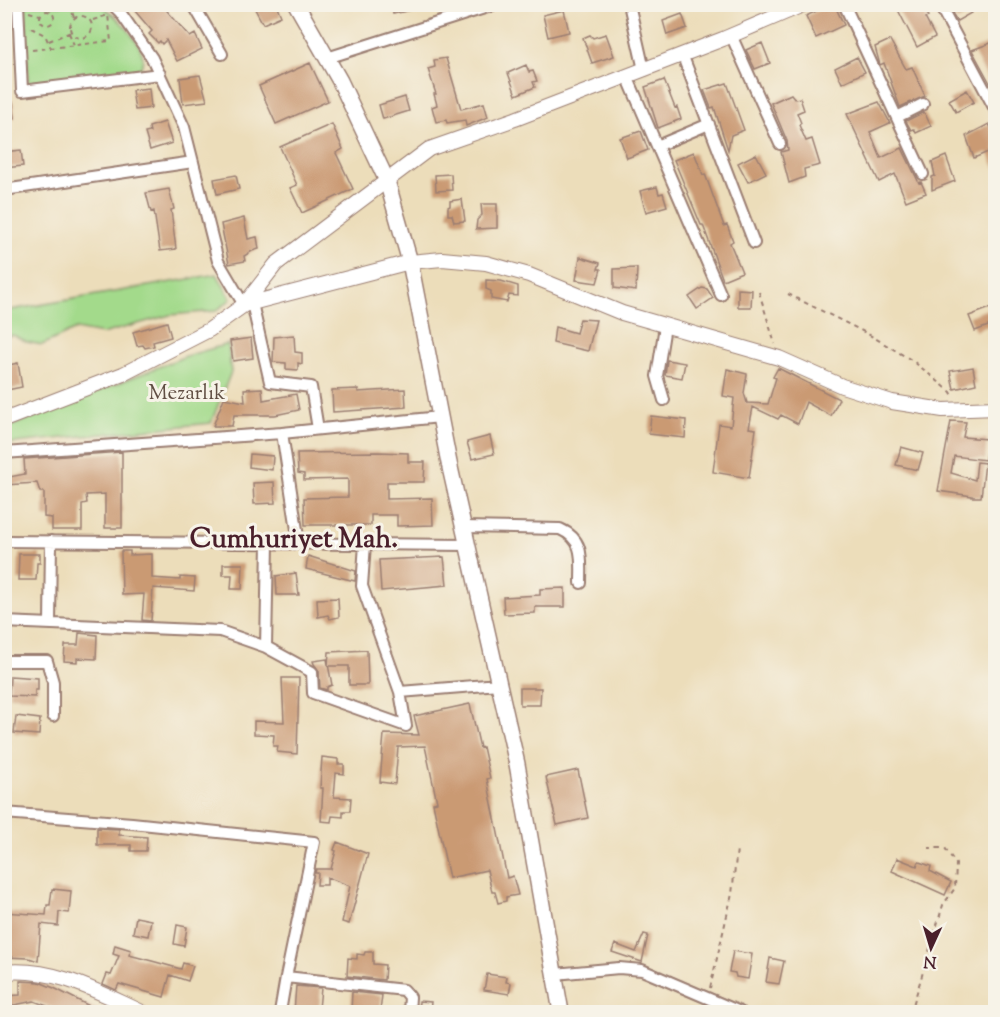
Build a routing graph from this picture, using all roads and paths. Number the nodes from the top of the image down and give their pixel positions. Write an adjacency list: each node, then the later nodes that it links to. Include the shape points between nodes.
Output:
1 (18, 4): 25 (street)
2 (55, 4): 13 (path)
3 (70, 4): 15 (path)
4 (193, 4): 26 (street)
5 (296, 4): 28 (main road)
6 (455, 4): 14 (street)
7 (497, 4): 14 (street)
8 (629, 4): 29 (street)
9 (844, 4): 34 (street)
10 (939, 4): 33 (street)
11 (114, 5): 30 (street)
12 (802, 5): 21 (street)
13 (50, 11): 17 (path, via 40,15); 17 (path, via 53,21)
14 (458, 16): 28 (street)
15 (74, 18): 16 (path, via 84,16); 20 (path)
16 (90, 21): 20 (path, via 91,31 86,36 79,38); 23 (path, via 108,15 111,41)
17 (42, 23): 19 (path)
18 (29, 28): 19 (path)
19 (37, 30): 22 (path)
20 (70, 32): 22 (path); 23 (path)
21 (731, 35): 27 (street); 36 (street)
22 (49, 41): 24 (path)
23 (74, 45): 24 (path)
24 (51, 48): 25 (path)
25 (20, 51): 30 (street, via 22,91)
26 (222, 54)
27 (682, 54): 29 (street); 35 (street)
28 (327, 58): 40 (main road)
29 (644, 70): 31 (street)
30 (159, 74): 38 (street, via 184,127)
31 (627, 76): 37 (street); 40 (street, via 429,149)
32 (923, 104): 34 (street)
33 (996, 111)
34 (897, 117): 39 (street)
35 (709, 124): 37 (street); 42 (street)
36 (780, 144)
37 (657, 146): 46 (street)
38 (193, 162): 41 (street); 47 (street, via 218,261)
39 (923, 174)
40 (387, 182): 43 (main road); 47 (street, via 276,264)
41 (4, 190)
42 (754, 243)
43 (410, 262): 47 (street); 48 (street, via 486,262); 53 (main road)
44 (759, 292): 49 (path)
45 (788, 294): 52 (path, via 913,361 951,392)
46 (720, 295)
47 (248, 304): 54 (street, via 209,330 123,374); 55 (street, via 270,382 312,387)
48 (665, 326): 49 (street); 50 (street, via 657,376)
49 (779, 358): 52 (street, via 842,386 891,402)
50 (664, 400)
51 (996, 408): 52 (street)
52 (960, 410)
53 (440, 417): 55 (street); 58 (main road)
54 (4, 420)
55 (318, 429): 56 (street)
56 (282, 433): 57 (street); 62 (street)
57 (4, 453)
58 (464, 527): 64 (main road); 65 (street, via 560,529 572,534 578,544)
59 (4, 541): 60 (street)
60 (51, 541): 61 (street); 67 (street)
61 (268, 543): 62 (street); 68 (street)
62 (299, 543): 63 (street)
63 (364, 544): 64 (street); 71 (street, via 362,586)
64 (468, 545): 70 (main road)
65 (581, 583)
66 (4, 622): 67 (street)
67 (50, 624): 68 (street, via 220,631)
68 (266, 647): 71 (street, via 312,672 313,693 406,726)
69 (4, 661): 72 (street, via 47,661 53,682)
70 (499, 684): 71 (street); 77 (main road)
71 (400, 692)
72 (53, 716)
73 (4, 813): 78 (street, via 314,842)
74 (929, 848): 85 (path, via 945,848 956,864 955,888 943,905)
75 (737, 849): 79 (path, via 732,894)
76 (4, 972): 80 (street, via 53,975)
77 (555, 974): 79 (street, via 619,968 642,970); 83 (main road)
78 (286, 977): 81 (street); 82 (street, via 404,990 410,997)
79 (706, 1000): 84 (street)
80 (142, 1012)
81 (280, 1012)
82 (409, 1012)
83 (561, 1012)
84 (740, 1012)
85 (911, 1012)

